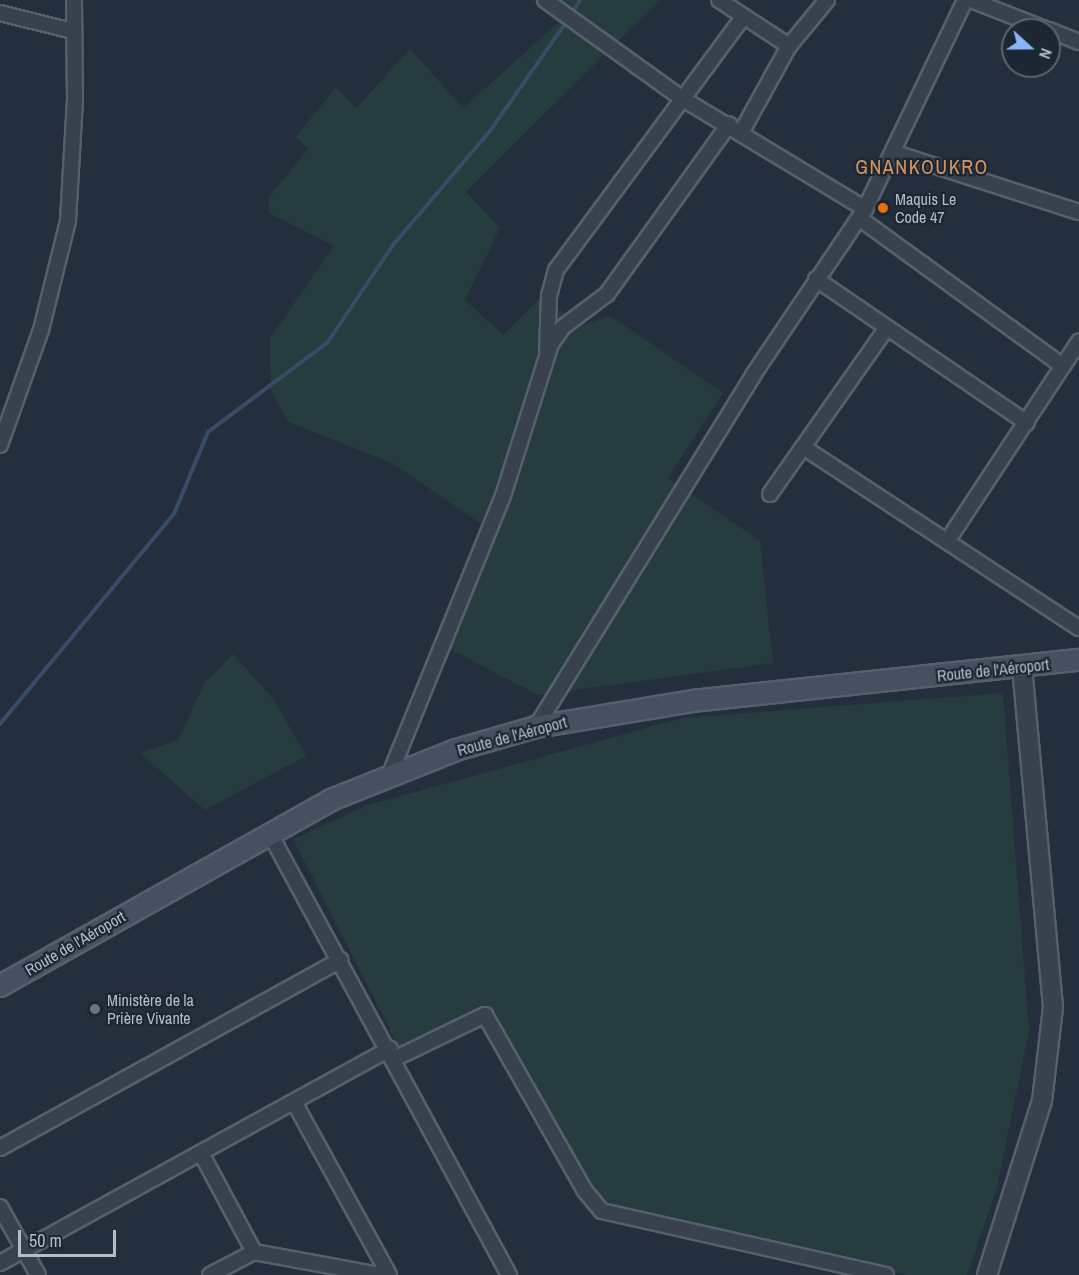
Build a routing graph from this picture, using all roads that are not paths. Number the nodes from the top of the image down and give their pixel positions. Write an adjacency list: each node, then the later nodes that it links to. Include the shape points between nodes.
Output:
1 (545, 0): 14 (street)
2 (719, 0): 8 (street)
3 (827, 0): 13 (street)
4 (965, 0): 17 (street)
5 (971, 0): 9 (street)
6 (77, 2): 10 (street)
7 (0, 13): 10 (street)
8 (743, 16): 13 (street); 14 (street)
9 (1018, 18)
10 (73, 31): 26 (street, via 74,158 61,259)
11 (1061, 35): 12 (street)
12 (1079, 42)
13 (789, 46): 16 (street)
14 (683, 99): 15 (street); 23 (street, via 556,270 549,296)
15 (729, 124): 16 (street); 23 (street, via 607,294 562,327)
16 (742, 131): 19 (street)
17 (895, 153): 18 (street, via 1021,198); 19 (street)
18 (1079, 212)
19 (862, 214): 20 (street); 24 (street)
20 (816, 279): 21 (street); 33 (street)
21 (886, 329): 25 (street); 27 (street)
22 (1079, 341): 24 (street)
23 (547, 353): 34 (street, via 503,496)
24 (1063, 366): 25 (street)
25 (1027, 423): 29 (street)
26 (0, 445)
27 (803, 447): 28 (street); 29 (street)
28 (770, 494)
29 (948, 540): 30 (street)
30 (1079, 628)
31 (1079, 660): 32 (main road, Route de l'Aéroport)
32 (1022, 667): 33 (main road, Route de l'Aéroport, via 693,701); 52 (street, via 1053,1007 1042,1101)
33 (536, 727): 34 (main road, Route de l'Aéroport)
34 (390, 774): 35 (main road, Route de l'Aéroport)
35 (270, 834): 36 (street); 37 (main road, Route de l'Aéroport)
36 (340, 960): 38 (street); 40 (street)
37 (0, 986)
38 (393, 1053): 39 (street); 50 (street); 51 (street, via 485,1015 585,1191 602,1211)
39 (294, 1102): 41 (street); 49 (street)
40 (0, 1148)
41 (201, 1153): 43 (street); 44 (street)
42 (0, 1207): 43 (street)
43 (23, 1250): 45 (street); 46 (street)
44 (254, 1252): 47 (street); 48 (street)
45 (0, 1263)
46 (38, 1275)
47 (210, 1275)
48 (379, 1275)
49 (389, 1275)
50 (509, 1275)
51 (886, 1275)
52 (987, 1275)

